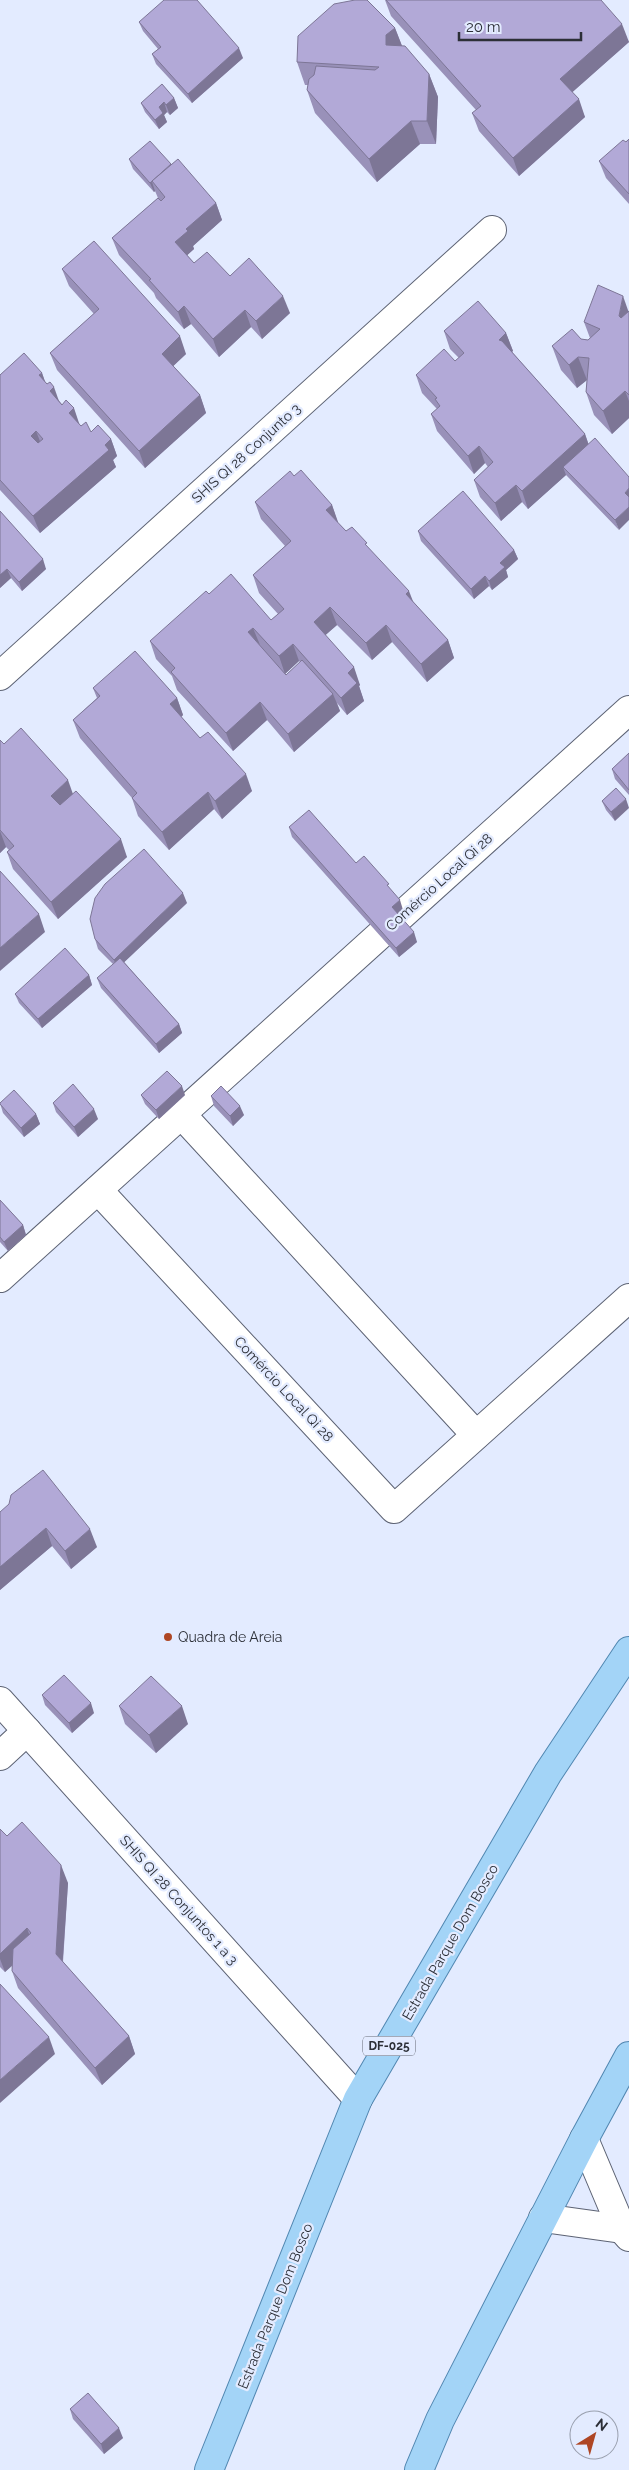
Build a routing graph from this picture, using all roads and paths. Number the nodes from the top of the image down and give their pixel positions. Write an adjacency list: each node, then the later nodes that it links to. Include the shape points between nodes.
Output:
1 (492, 230): 2 (street, SHIS QI 28 Conjunto 3)
2 (0, 676)
3 (629, 710): 4 (street, Comércio Local Qi 28)
4 (181, 1114): 5 (street, Comércio Local Qi 28); 8 (street)
5 (98, 1190): 6 (street, Comércio Local Qi 28); 8 (street, Comércio Local Qi 28, via 394,1509)
6 (0, 1278)
7 (629, 1298): 8 (street, Comércio Local Qi 28)
8 (476, 1435)
9 (629, 1651): 14 (main road, Estrada Parque Dom Bosco / DF-025, via 548,1773)
10 (0, 1701): 11 (street, SHIS QI 28 Conjuntos 1 a 3)
11 (27, 1731): 12 (street); 14 (street, SHIS QI 28 Conjuntos 1 a 3)
12 (0, 1756)
13 (629, 2056): 15 (main road)
14 (358, 2099): 18 (main road, Estrada Parque Dom Bosco / DF-025)
15 (584, 2139): 16 (main road); 17 (street)
16 (543, 2218): 17 (street); 19 (main road, via 440,2420)
17 (625, 2233)
18 (209, 2470)
19 (419, 2470)

